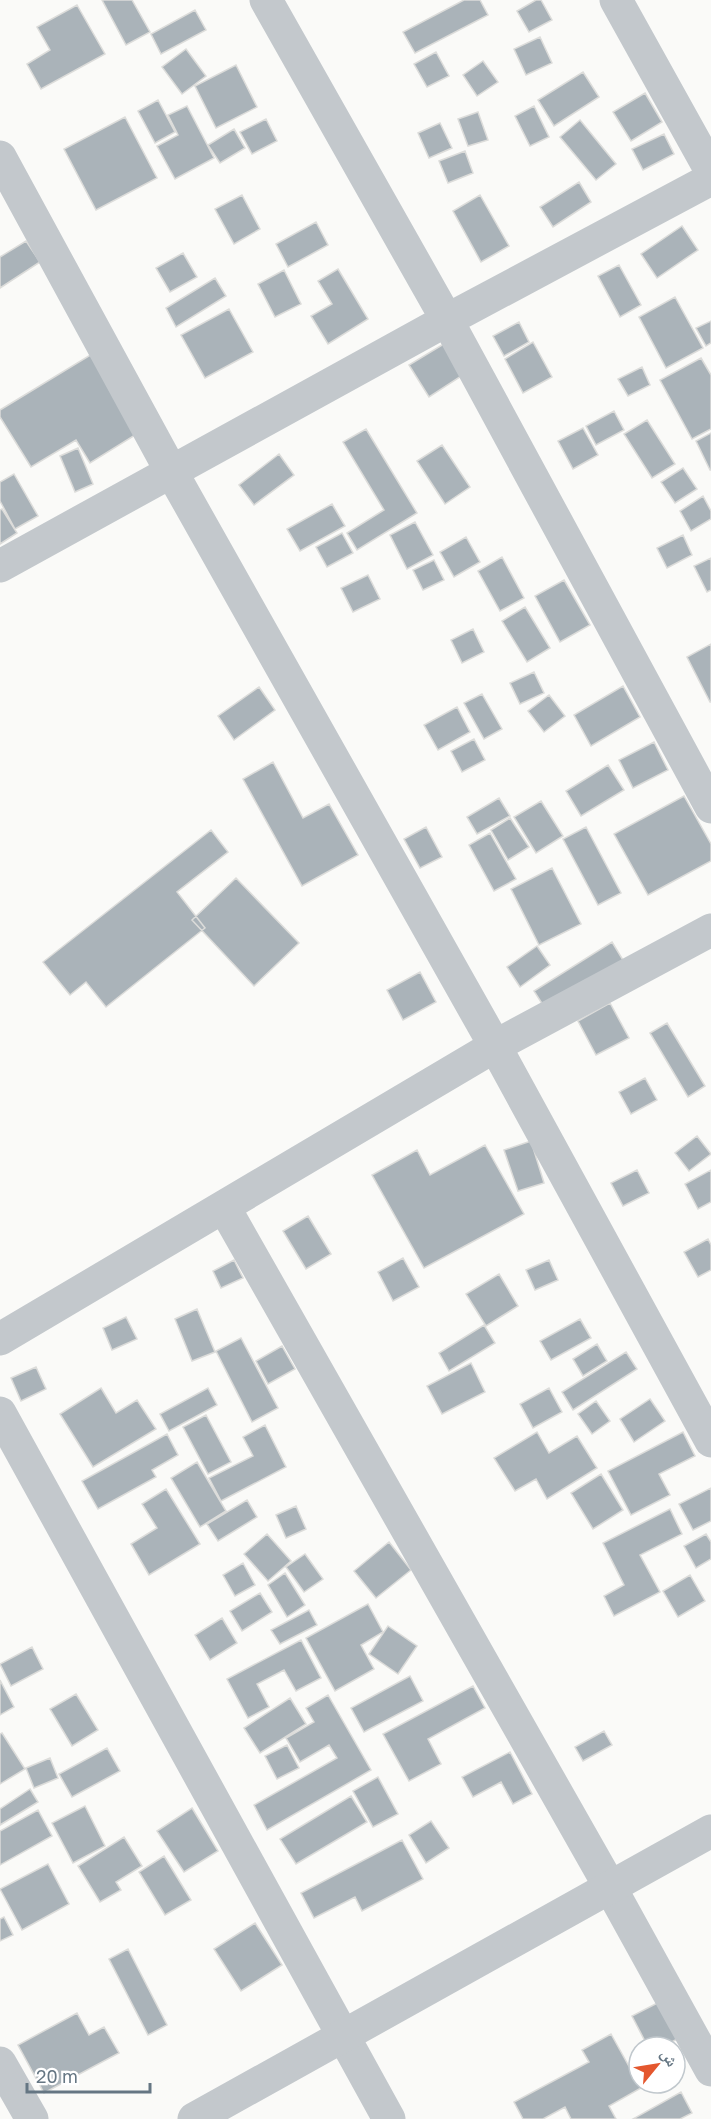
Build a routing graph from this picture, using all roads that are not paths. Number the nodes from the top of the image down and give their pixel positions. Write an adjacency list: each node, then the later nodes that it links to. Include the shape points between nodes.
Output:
1 (266, 0): 6 (street)
2 (616, 0): 4 (street)
3 (0, 157): 7 (street)
4 (711, 171)
5 (711, 179): 6 (street)
6 (447, 320): 7 (street); 9 (street)
7 (171, 471): 8 (street); 11 (street)
8 (0, 566)
9 (711, 807)
10 (711, 930): 11 (street)
11 (495, 1046): 12 (street); 15 (street)
12 (224, 1207): 13 (street); 17 (street)
13 (0, 1339)
14 (0, 1413): 18 (street)
15 (711, 1441)
16 (711, 1831): 17 (street)
17 (610, 1887): 18 (street); 20 (street)
18 (344, 2035): 22 (street); 23 (street)
19 (0, 2063): 21 (street)
20 (711, 2070)
21 (32, 2119)
22 (194, 2119)
23 (389, 2119)

